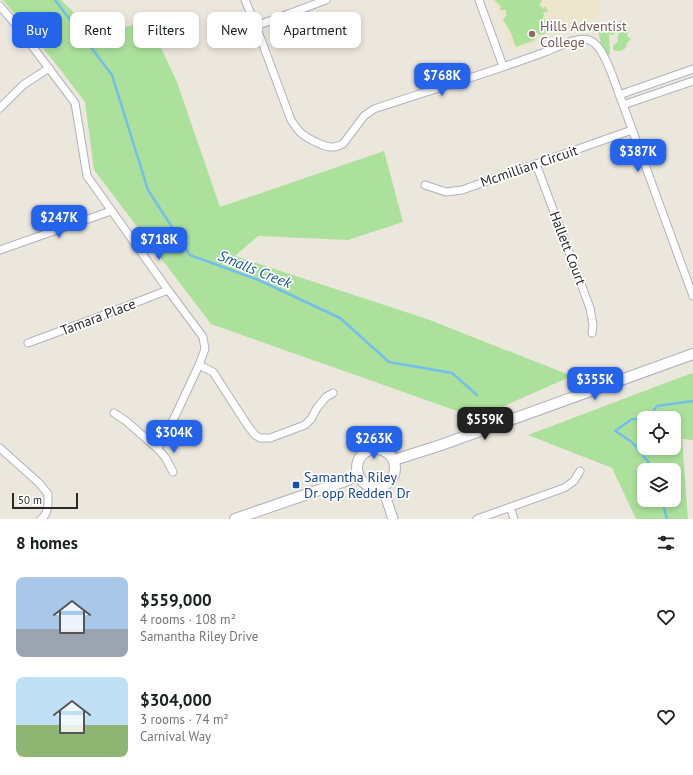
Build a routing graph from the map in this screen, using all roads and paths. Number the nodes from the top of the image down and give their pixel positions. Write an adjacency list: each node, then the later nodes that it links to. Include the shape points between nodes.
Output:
1 (244, 0): 5 (street)
2 (326, 0): 6 (street)
3 (479, 0): 8 (street)
4 (0, 6): 9 (street)
5 (250, 12)
6 (262, 24)
7 (262, 42): 8 (street, via 296,128 302,134 330,147 343,144 364,116 374,109)
8 (503, 66): 12 (street, via 576,40 588,40 594,43 604,56)
9 (49, 68): 14 (street, via 23,85); 18 (street, via 75,103 87,176)
10 (693, 69): 12 (street)
11 (693, 81): 13 (street)
12 (619, 95): 13 (street)
13 (623, 105): 15 (street)
14 (0, 108)
15 (632, 130): 16 (street, Mcmillian Circuit); 21 (street)
16 (536, 164): 17 (street, Mcmillian Circuit, via 462,190 446,192); 22 (street, Hallett Court, via 590,308)
17 (425, 185)
18 (111, 211): 19 (street); 20 (street)
19 (0, 250)
20 (168, 290): 23 (street, Tamara Place); 25 (street, via 203,337 205,349)
21 (693, 296)
22 (592, 333)
23 (28, 343)
24 (693, 354): 30 (main road)
25 (199, 365): 26 (street, via 213,372 248,426 260,438 270,438 305,425 326,397); 29 (street)
26 (333, 392)
27 (114, 413): 29 (street)
28 (0, 448): 36 (street, via 48,494 48,507)
29 (157, 448): 32 (street, via 165,457)
30 (394, 460): 33 (main road, via 381,449 369,450 360,457); 34 (main road, via 394,474)
31 (580, 471): 35 (street, via 574,481 564,488)
32 (172, 472)
33 (358, 473): 34 (main road, via 368,485); 37 (main road, via 348,480)
34 (382, 486): 38 (street)
35 (510, 507): 39 (street); 40 (street)
36 (41, 519)
37 (235, 519)
38 (393, 519)
39 (477, 519)
40 (514, 519)

